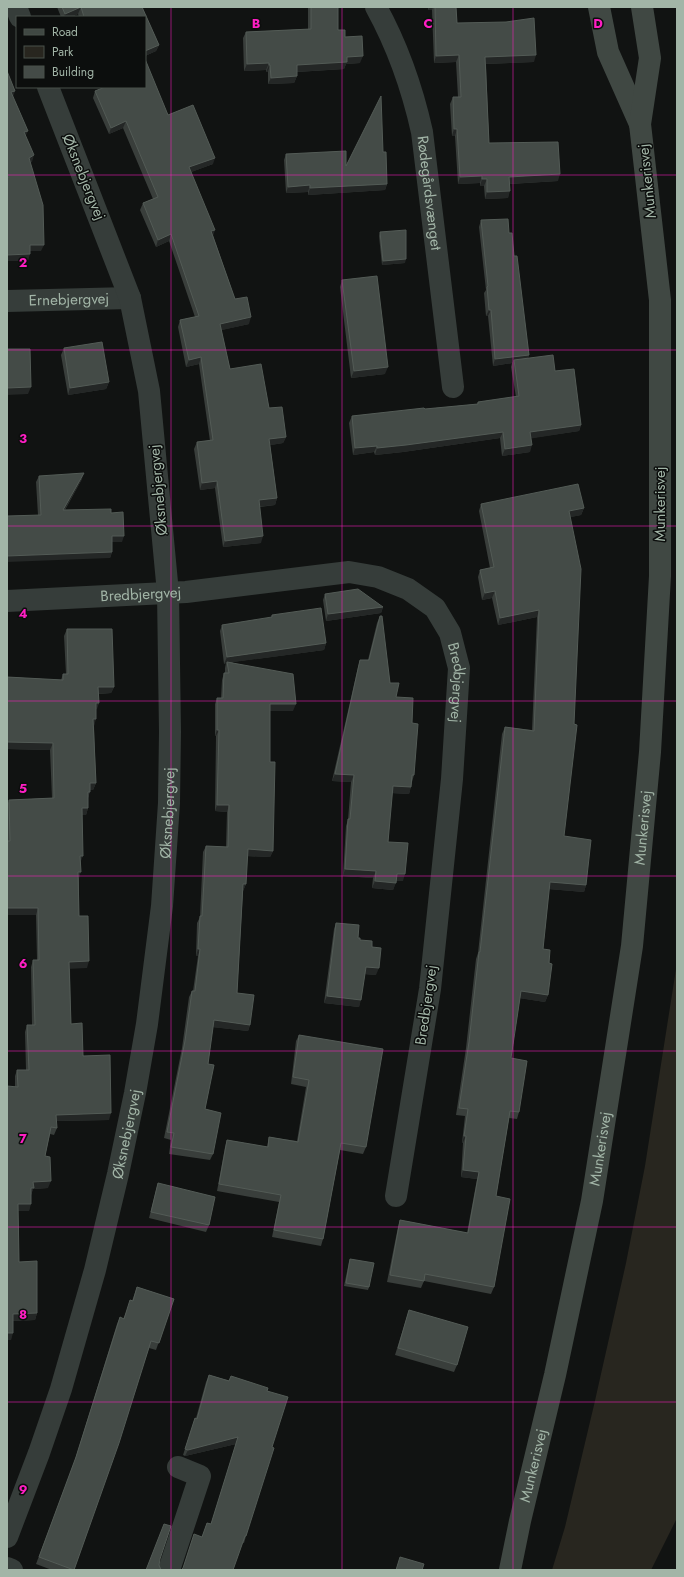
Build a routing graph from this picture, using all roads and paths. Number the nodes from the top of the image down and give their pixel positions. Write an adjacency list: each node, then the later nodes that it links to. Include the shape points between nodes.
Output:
1 (376, 7): 8 (street, Rødegårdsvænget, via 392,36 402,62 422,132)
2 (599, 7): 5 (main road, Munkerisvej, via 608,52)
3 (642, 7): 5 (main road, Munkerisvej, via 650,58)
4 (48, 88): 6 (street, Øksnebjergvej)
5 (640, 124): 13 (main road, Munkerisvej, via 660,300 660,576 650,752 632,946 592,1201 555,1375)
6 (130, 298): 7 (street, Ernebjergvej); 9 (street, Øksnebjergvej, via 149,391)
7 (7, 301)
8 (453, 387)
9 (168, 593): 10 (street, Bredbjergvej); 11 (street, Bredbjergvej, via 349,572 378,576 408,589 434,608 450,633 459,668 452,779 430,989); 14 (street, Øksnebjergvej, via 169,803 162,906 146,1031 118,1174 81,1322 39,1453)
10 (7, 601)
11 (396, 1196)
12 (178, 1467): 17 (street, via 200,1476)
13 (520, 1521): 18 (main road, Munkerisvej); 19 (main road, Munkerisvej)
14 (7, 1537)
15 (7, 1568): 16 (street)
16 (12, 1570)
17 (169, 1570)
18 (503, 1570)
19 (510, 1570)

